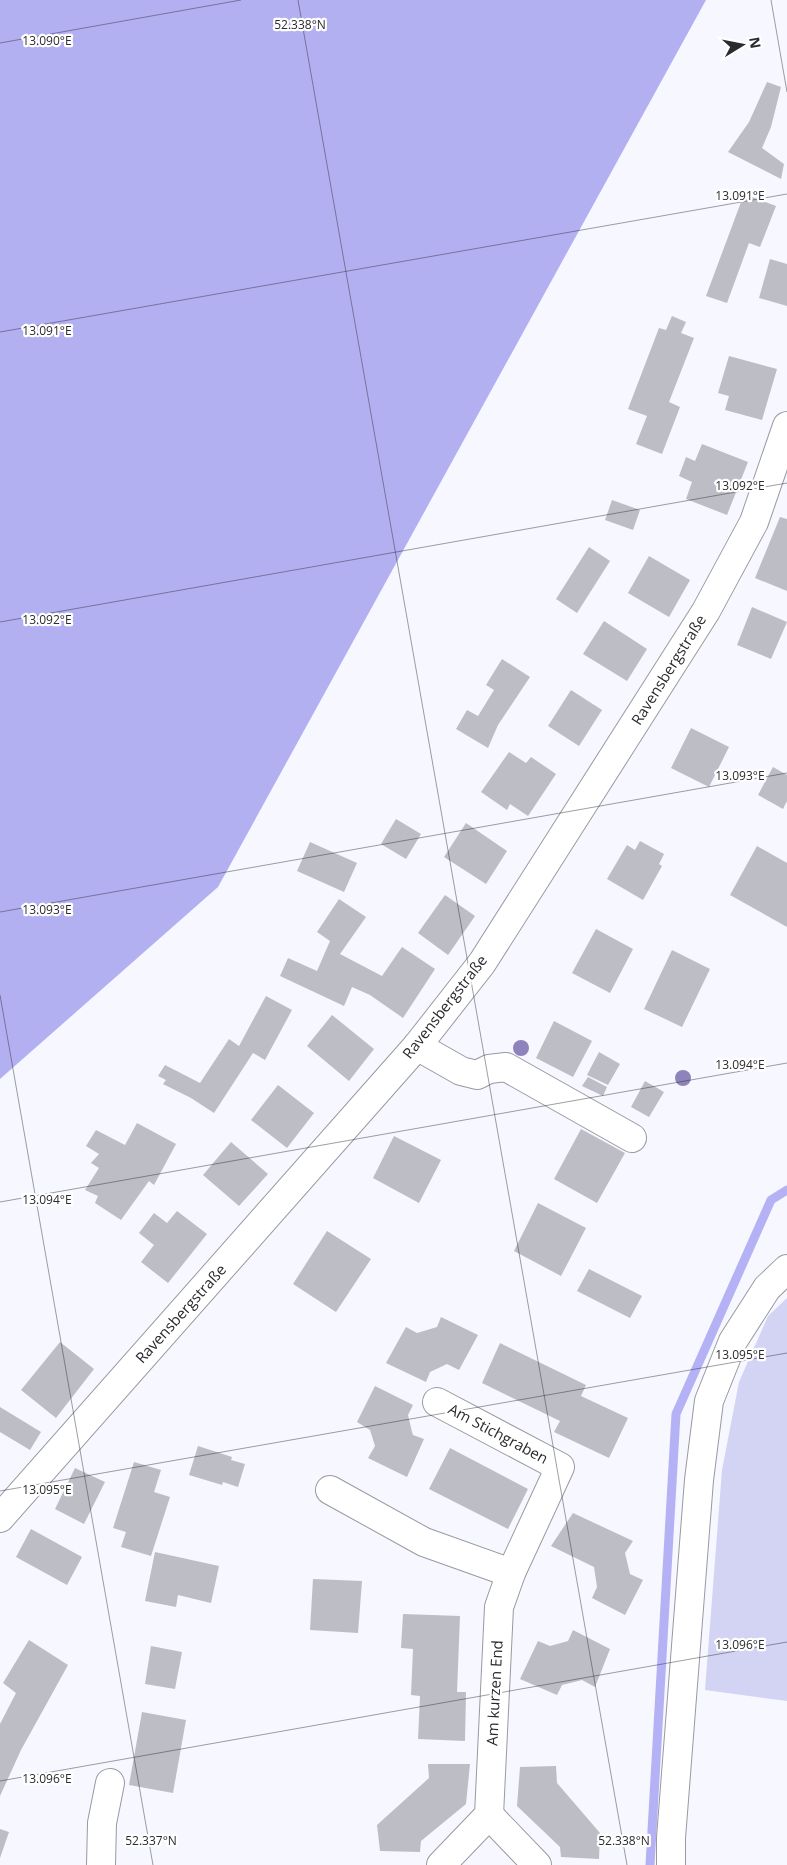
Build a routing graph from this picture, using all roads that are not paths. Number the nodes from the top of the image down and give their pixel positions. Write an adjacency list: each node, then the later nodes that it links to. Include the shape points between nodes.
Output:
1 (787, 426): 2 (street, Ravensbergstraße, via 754,522 706,611 482,963)
2 (417, 1046): 3 (street, via 461,1071 477,1075 488,1069 506,1067); 8 (street, Ravensbergstraße)
3 (632, 1138)
4 (787, 1270): 15 (street, via 766,1288 733,1341 709,1401 698,1490)
5 (436, 1402): 6 (street, Am Stichgraben)
6 (560, 1467): 9 (street, Am kurzen End)
7 (330, 1490): 9 (street, via 424,1542)
8 (0, 1518)
9 (511, 1573): 11 (street, Am kurzen End, via 499,1607)
10 (110, 1783): 12 (street, via 102,1823)
11 (489, 1815): 13 (street); 14 (street)
12 (101, 1865)
13 (441, 1865)
14 (537, 1865)
15 (671, 1865)

